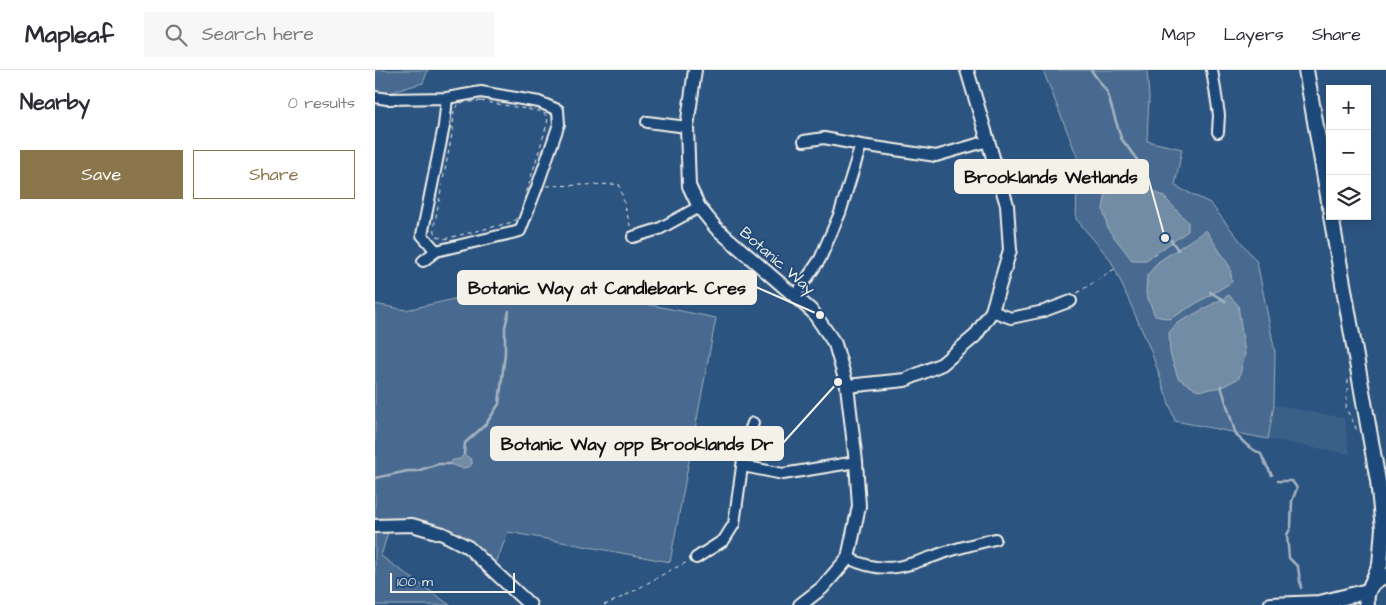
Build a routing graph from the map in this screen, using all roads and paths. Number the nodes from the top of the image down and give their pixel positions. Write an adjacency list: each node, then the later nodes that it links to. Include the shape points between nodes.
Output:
1 (695, 70): 9 (street, Botanic Way)
2 (967, 70): 12 (street)
3 (1212, 70): 10 (street, via 1219,115)
4 (1306, 70): 14 (main road)
5 (375, 97): 6 (street)
6 (447, 98): 19 (street, via 422,236); 19 (street, via 481,92 539,102 558,110 559,124 520,231)
7 (459, 103): 7 (path, via 454,110 434,227 436,236 444,239 513,222 520,214 548,118 543,112 499,104 481,101)
8 (647, 122): 9 (street)
9 (687, 128): 16 (street, Botanic Way, via 689,186)
10 (1217, 132)
11 (804, 141): 13 (street, via 824,138)
12 (988, 141): 13 (street, via 936,156); 25 (street, via 1007,205 1010,250)
13 (861, 145): 23 (street, via 836,222 820,258)
14 (1326, 184)
15 (553, 186): 18 (path, via 619,184)
16 (699, 207): 18 (street, via 659,228); 23 (street, Botanic Way, via 716,228)
17 (1332, 220): 31 (main road)
18 (633, 237)
19 (435, 251): 20 (street)
20 (423, 261)
21 (1116, 268): 22 (path)
22 (1078, 291)
23 (795, 296): 26 (street, Botanic Way, via 813,312 835,344)
24 (1071, 301): 25 (street, via 1011,318)
25 (992, 311): 26 (street, via 975,336 942,364 905,380)
26 (847, 386): 28 (street, Botanic Way)
27 (753, 423): 29 (street, via 745,445)
28 (856, 462): 29 (street, via 783,474); 34 (street, Botanic Way, via 859,506)
29 (743, 466): 33 (street, via 734,524 724,540)
30 (375, 526): 38 (street, via 412,525 443,534 468,547)
31 (1385, 531): 36 (main road, via 1380,564)
32 (995, 539): 34 (street, via 889,568 873,568)
33 (696, 558): 39 (path)
34 (848, 558): 40 (street, Botanic Way, via 822,588)
35 (1386, 576): 36 (main road)
36 (1369, 588): 37 (main road); 42 (main road)
37 (1326, 604): 41 (main road)
38 (530, 605)
39 (604, 605)
40 (800, 605)
41 (1271, 605)
42 (1367, 605)

